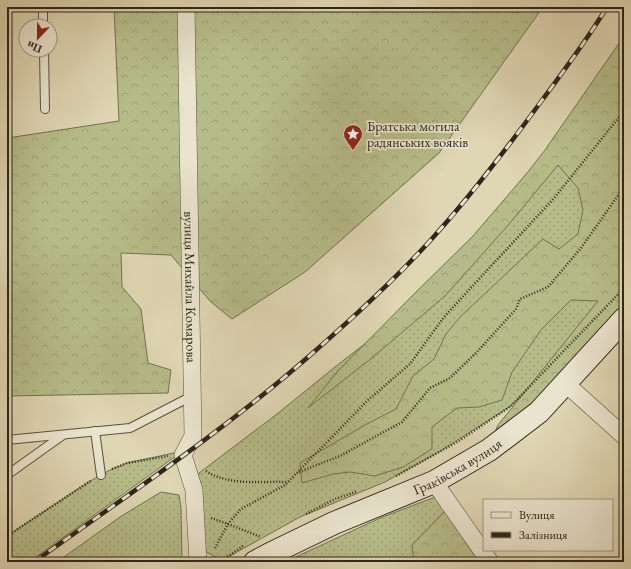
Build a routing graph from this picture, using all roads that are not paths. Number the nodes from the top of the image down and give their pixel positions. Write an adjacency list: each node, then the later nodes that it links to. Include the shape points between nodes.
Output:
1 (43, 7): 3 (lane)
2 (186, 7): 8 (street, вулиця Михайла Комарова)
3 (44, 18)
4 (44, 58): 5 (lane)
5 (45, 109)
6 (624, 319): 7 (street, Граківська вулиця)
7 (566, 384): 11 (street); 15 (street, Граківська вулиця, via 539,412 490,450)
8 (193, 396): 9 (lane, via 130,428); 17 (street, вулиця Михайла Комарова, via 193,436 183,455 194,490)
9 (95, 431): 10 (lane); 13 (lane)
10 (64, 434): 12 (lane); 14 (lane)
11 (624, 436)
12 (7, 440)
13 (101, 475)
14 (7, 476)
15 (434, 482): 16 (street, Граківська вулиця, via 334,523 270,554); 18 (street)
16 (252, 553)
17 (198, 562)
18 (490, 562)

